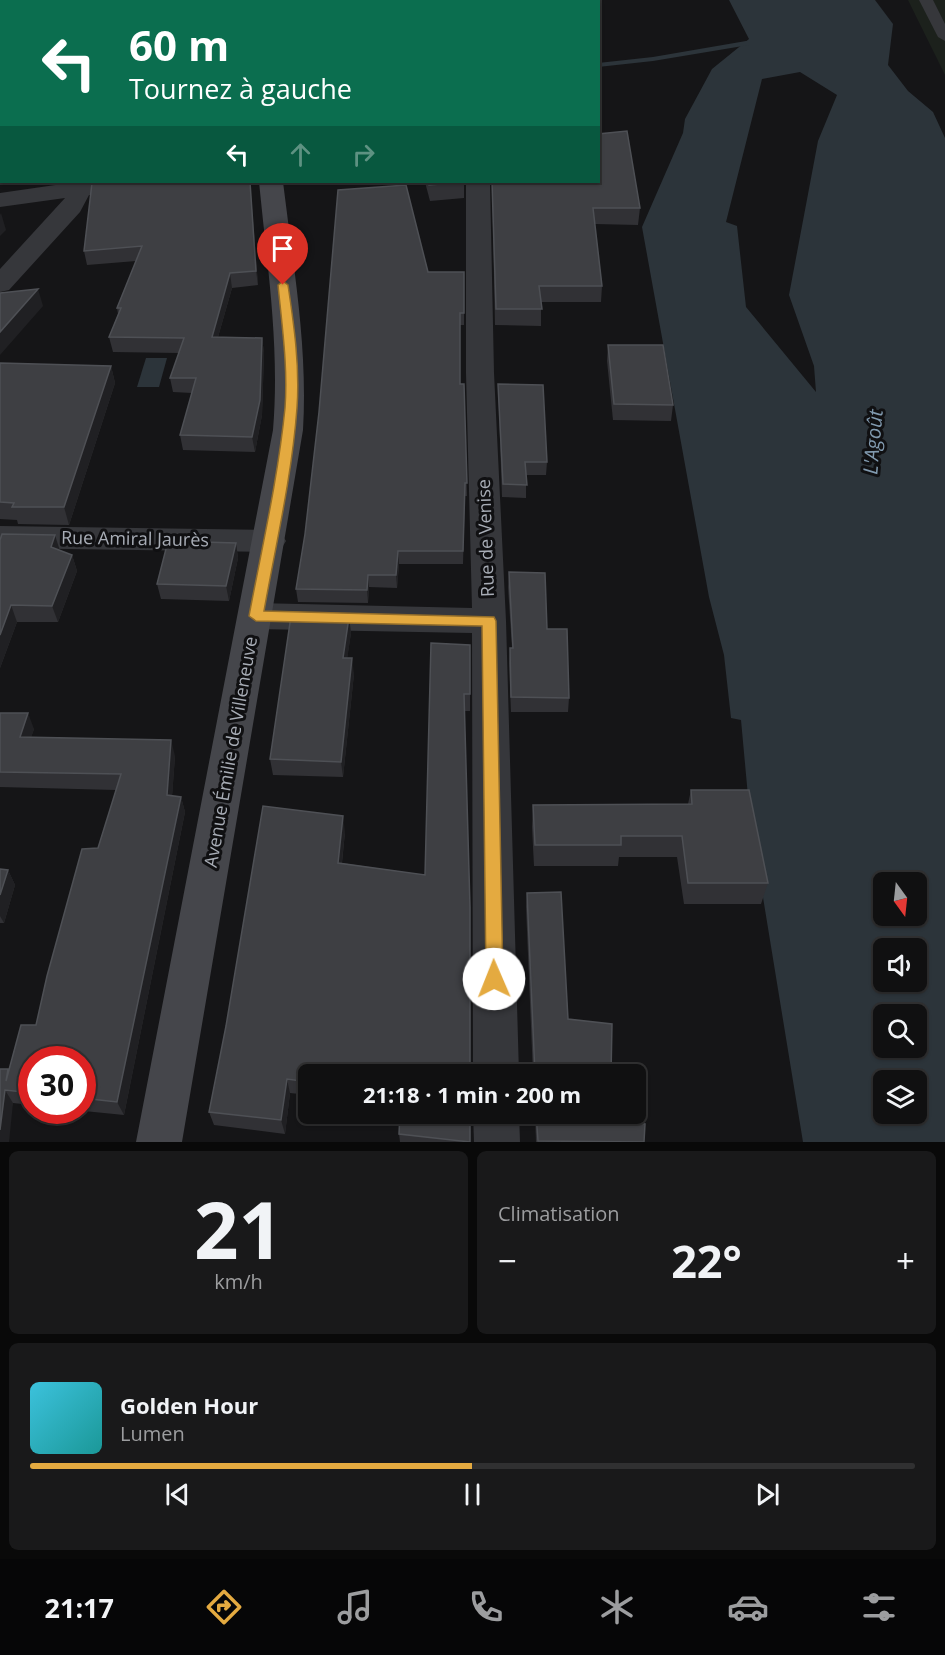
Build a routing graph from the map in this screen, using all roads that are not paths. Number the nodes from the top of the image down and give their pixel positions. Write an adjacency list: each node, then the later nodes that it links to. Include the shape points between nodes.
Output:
1 (926, 0): 2 (lane)
2 (942, 24): 3 (lane)
3 (945, 37)
4 (159, 183): 7 (street)
5 (271, 183): 11 (main road, Avenue Émilie de Villeneuve, via 292,386)
6 (478, 183): 13 (street, Rue de Venise)
7 (76, 189): 8 (street); 9 (street, via 77,198 71,207)
8 (0, 200)
9 (0, 284)
10 (0, 537): 11 (street, Rue Amiral Jaurès)
11 (270, 542): 12 (main road, Avenue Émilie de Villeneuve)
12 (256, 616): 13 (street); 16 (main road, Avenue Émilie de Villeneuve)
13 (489, 621): 14 (street, Rue de Venise)
14 (496, 1064)
15 (496, 1124): 17 (street)
16 (159, 1142)
17 (497, 1142)

